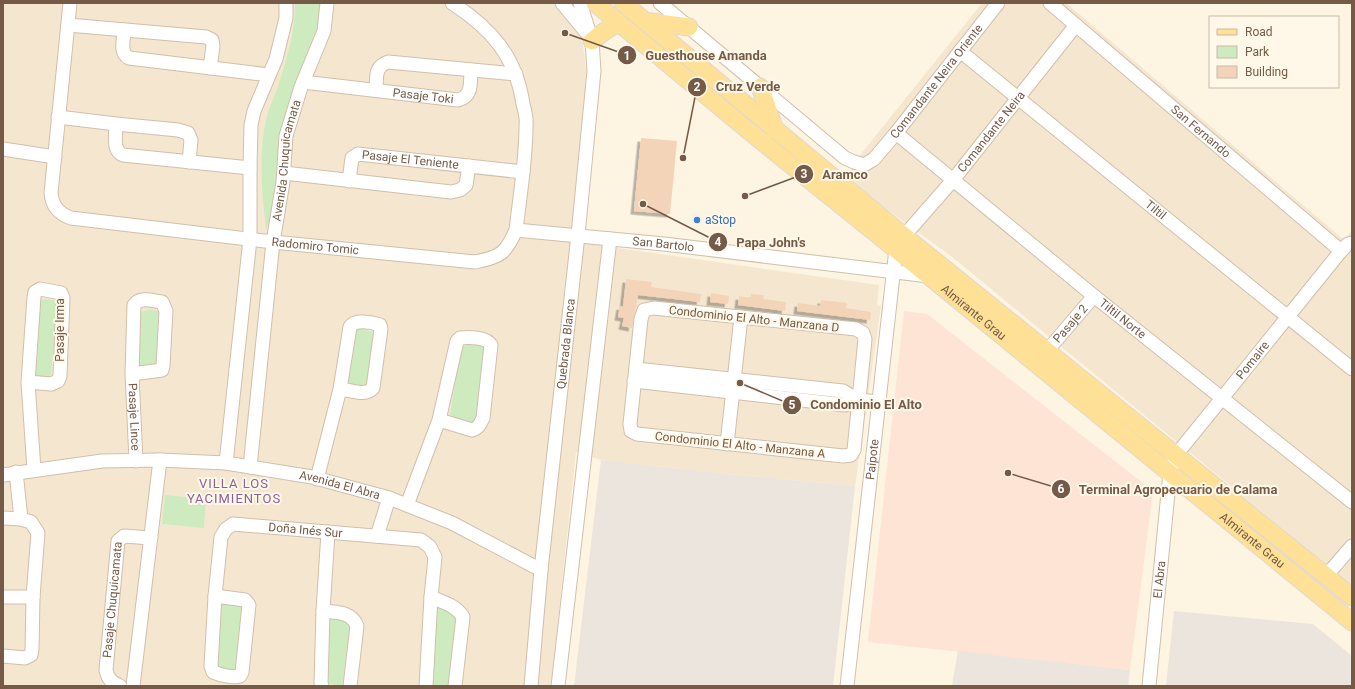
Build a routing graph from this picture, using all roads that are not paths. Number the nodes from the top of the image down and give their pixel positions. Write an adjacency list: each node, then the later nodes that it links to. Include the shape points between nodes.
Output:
1 (70, 3): 14 (street, Radomiro Tomic)
2 (286, 3): 23 (street, via 286,18 276,59)
3 (327, 3): 24 (street, Avenida Chuquicamata, via 324,31)
4 (452, 3): 22 (street, Radomiro Tomic, via 484,26 504,49)
5 (562, 3): 18 (street)
6 (580, 3): 18 (street, Quebrada Blanca)
7 (595, 3): 13 (main road, Almirante Grau)
8 (623, 3): 12 (main road, Almirante Grau)
9 (660, 3): 16 (street)
10 (998, 3): 19 (street, Comandante Neira Oriente)
11 (1050, 3): 15 (street, San Fernando)
12 (644, 21): 16 (main road); 30 (main road, Almirante Grau)
13 (618, 23): 18 (main road); 46 (main road, Almirante Grau, via 749,131)
14 (68, 25): 17 (street); 28 (street, Radomiro Tomic)
15 (1076, 25): 27 (street, Comandante Neira); 48 (street, San Fernando)
16 (689, 27): 25 (street)
17 (124, 30): 20 (street, via 123,52 129,58); 20 (street, via 206,37 212,40 213,46)
18 (592, 41): 42 (street, Quebrada Blanca, via 594,71)
19 (960, 51): 27 (street, Tiltil); 31 (street, Comandante Neira Oriente)
20 (210, 68): 23 (street)
21 (471, 70): 22 (street, Pasaje Toki); 26 (street, Pasaje Toki, via 388,62 377,70); 26 (street, Pasaje Toki, via 469,93 458,100)
22 (516, 74): 37 (street, Radomiro Tomic, via 527,124)
23 (269, 75): 36 (street, via 251,125)
24 (303, 82): 26 (street, Pasaje Toki); 38 (street, Avenida Chuquicamata, via 286,136)
25 (760, 87): 30 (main road); 31 (street, Comandante Neira Oriente, via 845,158 854,162 864,165 874,159)
26 (376, 90)
27 (1017, 99): 39 (street, Comandante Neira); 53 (street, Tiltil)
28 (58, 117): 29 (street); 33 (street, Radomiro Tomic)
29 (116, 124): 34 (street, via 118,153); 34 (street, via 188,133 191,140)
30 (775, 130): 46 (main road, Almirante Grau)
31 (896, 133): 39 (street, Tiltil Norte)
32 (3, 149): 33 (street)
33 (55, 157): 43 (street, Radomiro Tomic, via 52,199 57,210 66,217)
34 (189, 162): 36 (street)
35 (469, 166): 37 (street, Pasaje El Teniente); 40 (street, Pasaje El Teniente, via 466,185 451,192); 40 (street, Pasaje El Teniente, via 358,154 352,158)
36 (250, 168): 43 (street)
37 (523, 172): 41 (street, Radomiro Tomic)
38 (284, 173): 40 (street, Pasaje El Teniente); 45 (street, Avenida Chuquicamata)
39 (953, 180): 46 (street, Comandante Neira); 51 (street, Tiltil Norte)
40 (349, 181)
41 (516, 230): 42 (street, San Bartolo); 45 (street, Radomiro Tomic, via 501,254 492,259 475,262)
42 (578, 235): 44 (street, San Bartolo); 84 (street, Quebrada Blanca)
43 (250, 239): 45 (street, Radomiro Tomic); 69 (street)
44 (610, 239): 49 (street, San Bartolo); 101 (street)
45 (273, 242): 70 (street, Avenida Chuquicamata)
46 (900, 243): 49 (street, Paipote); 50 (main road, Almirante Grau); 54 (main road, Almirante Grau)
47 (1352, 243): 48 (street)
48 (1341, 251): 53 (street, Pomaire)
49 (893, 272): 50 (street, San Bartolo); 63 (street, Paipote)
50 (929, 276): 73 (main road, Almirante Grau)
51 (1094, 296): 54 (street, Pasaje 2); 61 (street, Tiltil Norte)
52 (740, 317): 57 (street, Condominio El Alto - Manzana D, via 654,308 644,310); 59 (street); 62 (street, Condominio El Alto - Manzana D, via 856,329 863,333 865,339)
53 (1288, 317): 55 (street, Tiltil); 61 (street, Pomaire)
54 (1048, 351): 66 (main road, Almirante Grau)
55 (1352, 369)
56 (132, 374): 56 (street, Pasaje Lince, via 134,305 141,300 162,302 166,311 162,370); 68 (street, Pasaje Lince)
57 (635, 375): 59 (street); 65 (street, Condominio El Alto - Manzana A, via 631,431 637,434)
58 (28, 382): 58 (street, Pasaje Irma, via 51,384 58,381 60,376 63,298 57,291 40,289 35,292); 71 (street, Pasaje Irma)
59 (733, 386): 62 (street, via 844,405); 65 (street)
60 (340, 388): 60 (street, via 352,323 380,325 373,388 365,393); 74 (street)
61 (1222, 398): 66 (street, Pomaire); 76 (street, Tiltil Norte)
62 (858, 400): 63 (street); 65 (street, Condominio El Alto - Manzana A, via 854,450 850,455)
63 (879, 402): 102 (street, Paipote)
64 (439, 420): 64 (street, via 472,430 480,425 483,418 491,346 486,340 464,337 457,341); 77 (street)
65 (727, 444)
66 (1176, 455): 73 (street, Pomaire); 85 (main road, Almirante Grau)
67 (160, 460): 68 (street, Avenida El Abra); 69 (street, Avenida El Abra); 82 (street)
68 (136, 461): 71 (street, Avenida El Abra, via 102,461)
69 (226, 463): 70 (street, Avenida El Abra)
70 (250, 467): 74 (street, Avenida El Abra)
71 (34, 470): 72 (street, Avenida El Abra)
72 (9, 473): 79 (street)
73 (1170, 473): 92 (main road, Almirante Grau); 103 (street, El Abra)
74 (317, 479): 75 (street, Avenida El Abra)
75 (389, 498): 77 (street, Avenida El Abra); 81 (street)
76 (1352, 502)
77 (407, 505): 84 (street, Avenida El Abra, via 452,523)
78 (3, 518): 79 (street)
79 (26, 520): 88 (street, via 38,533)
80 (328, 532): 81 (street, Doña Inés Sur); 87 (street, Doña Inés Sur, via 233,524 221,537); 91 (street)
81 (377, 536): 89 (street, Doña Inés Sur, via 421,540 430,547 435,557)
82 (151, 538): 94 (street, Pasaje Chuquicamata, via 124,536 118,541 106,670 108,678); 95 (street)
83 (1352, 546): 85 (street)
84 (541, 570): 100 (street, Quebrada Blanca)
85 (1326, 576): 90 (main road, Almirante Grau)
86 (3, 596): 88 (street)
87 (215, 596): 87 (street, via 211,666 213,672 218,674 240,676 249,605 245,600)
88 (33, 597): 93 (street, via 30,655 25,658)
89 (431, 597): 98 (street); 99 (street, via 454,607 463,616)
90 (1352, 597)
91 (323, 611): 96 (street); 97 (street, via 348,614 354,618 357,626)
92 (1352, 622)
93 (3, 656)
94 (120, 686)
95 (133, 686)
96 (322, 686)
97 (350, 686)
98 (426, 686)
99 (455, 686)
100 (531, 686)
101 (558, 686)
102 (847, 686)
103 (1149, 686)

